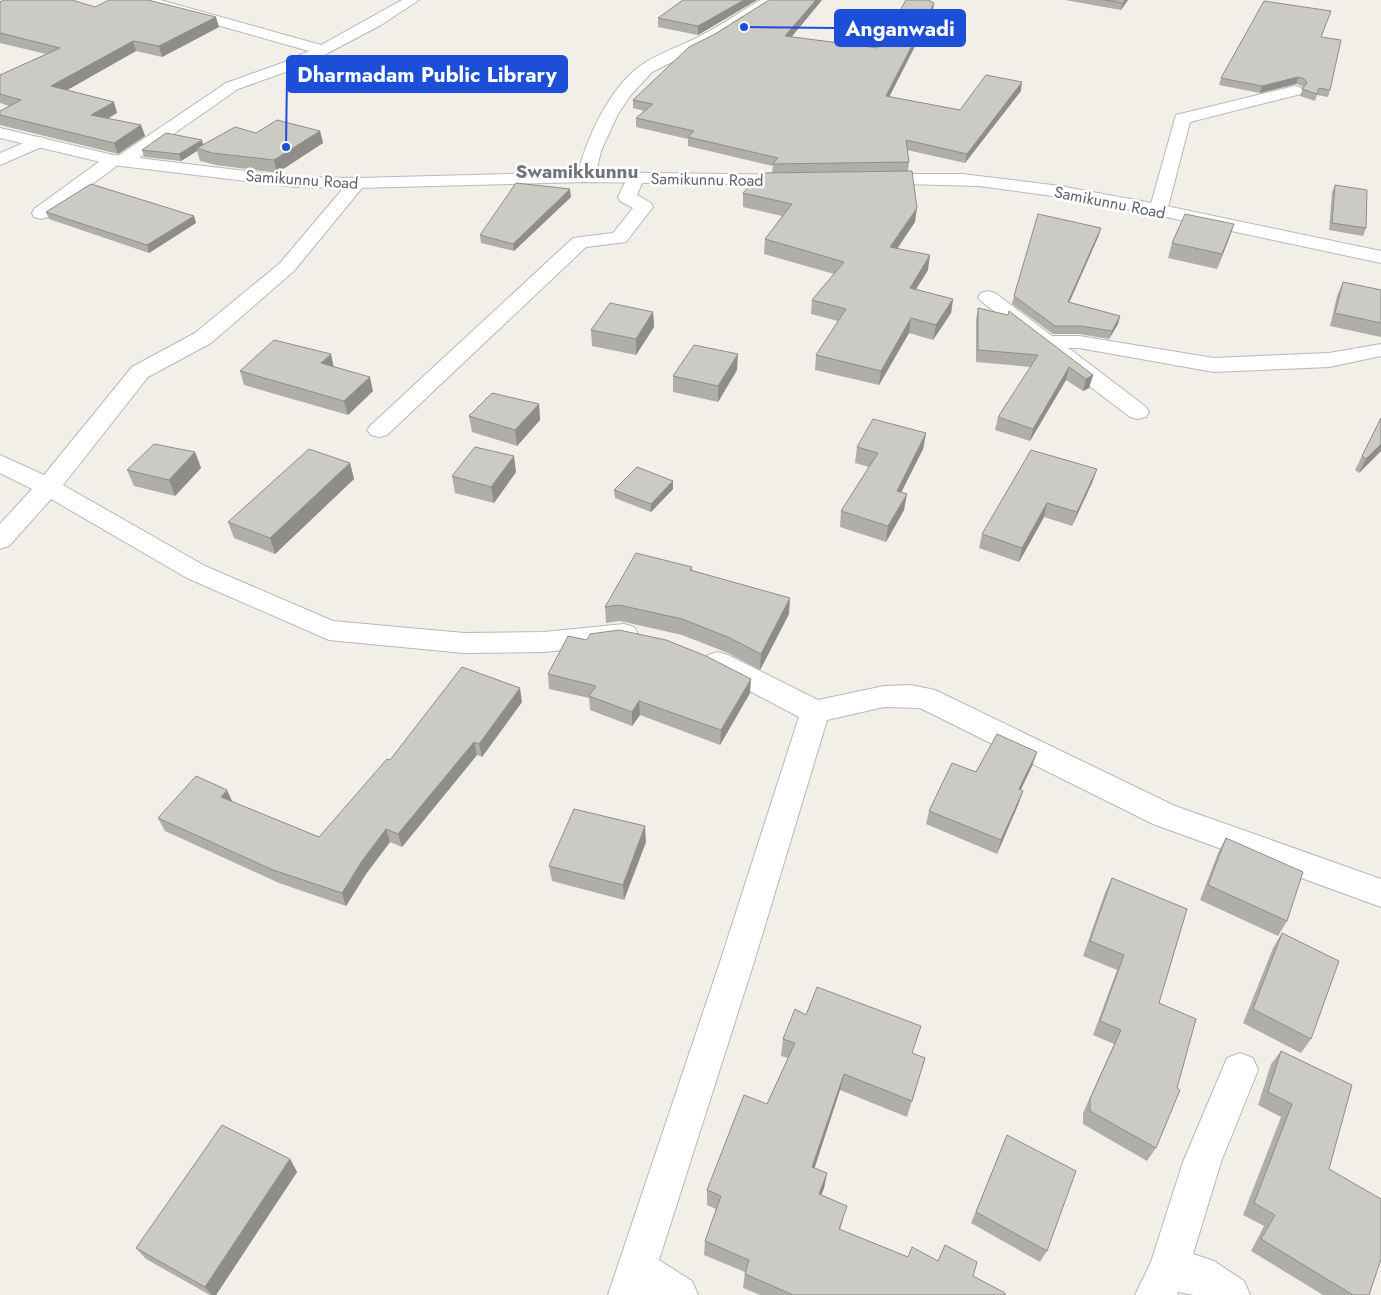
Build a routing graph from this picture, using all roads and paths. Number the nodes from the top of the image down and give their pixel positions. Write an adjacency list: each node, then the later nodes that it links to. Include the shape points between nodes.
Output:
1 (144, 0): 4 (street)
2 (412, 0): 4 (street)
3 (772, 0): 10 (street, via 709,38 646,70 623,93 610,114 592,151)
4 (323, 50): 9 (street, via 232,86)
5 (1295, 92): 15 (street, via 1182,119)
6 (0, 132): 7 (street, Samikunnu Road)
7 (38, 142): 8 (street); 9 (street, Samikunnu Road)
8 (0, 160)
9 (118, 160): 14 (street, Samikunnu Road, via 296,182); 16 (street)
10 (586, 177): 11 (street, Samikunnu Road); 14 (street, Samikunnu Road)
11 (635, 178): 13 (street, Samikunnu Road); 22 (street, via 627,197 644,208 619,238 580,242)
12 (857, 179): 15 (street, Samikunnu Road, via 926,178 1013,184)
13 (808, 180)
14 (357, 183): 24 (street, via 287,268 203,338 140,372)
15 (1158, 211): 17 (street, Samikunnu Road)
16 (41, 213)
17 (1381, 258)
18 (988, 297): 19 (street)
19 (1047, 342): 20 (street, via 1079,342 1214,364 1329,360); 21 (street)
20 (1381, 350)
21 (1138, 412)
22 (379, 430)
23 (0, 463): 24 (street)
24 (48, 487): 25 (street); 26 (street, via 196,572 329,630 464,642 544,642 620,634)
25 (0, 540)
26 (646, 639)
27 (690, 651): 28 (street)
28 (815, 712): 29 (street, via 865,700 911,695 925,698 1164,815); 31 (street)
29 (1381, 893)
30 (1240, 1070): 32 (street, via 1202,1162)
31 (632, 1282): 33 (street)
32 (1161, 1282): 34 (street, via 1200,1275)
33 (678, 1295)
34 (1230, 1295)

